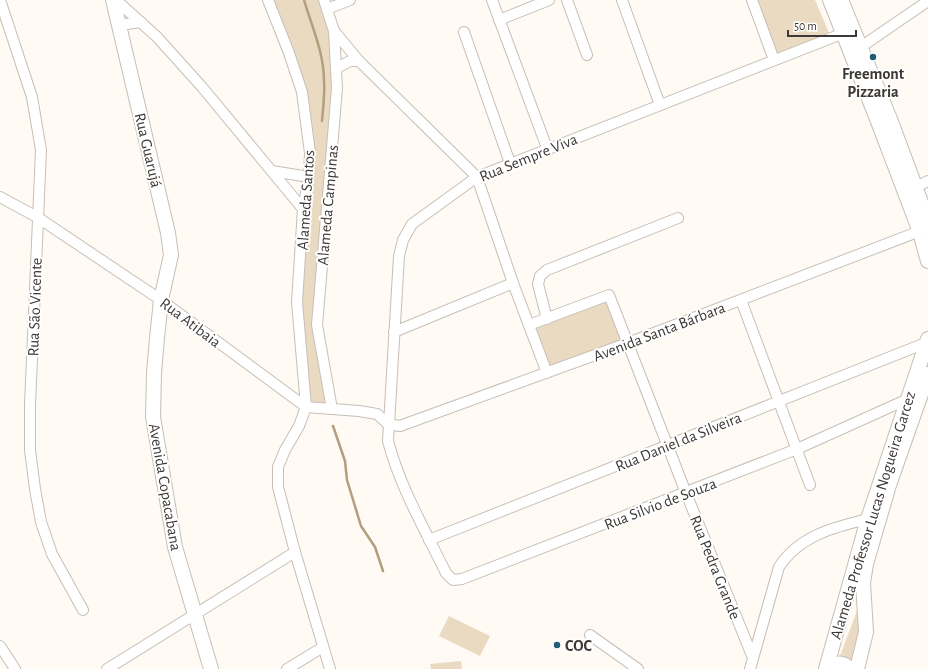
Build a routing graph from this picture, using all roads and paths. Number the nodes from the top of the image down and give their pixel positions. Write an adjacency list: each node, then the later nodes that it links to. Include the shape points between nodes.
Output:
1 (0, 0): 36 (street, Rua São Vicente, via 32,97 38,124 41,150)
2 (113, 0): 17 (main road, Rua Guarujá)
3 (116, 0): 16 (street)
4 (268, 0): 30 (street, Alameda Santos, via 302,92 309,134)
5 (350, 0): 14 (street)
6 (492, 0): 15 (street)
7 (549, 0): 15 (street)
8 (567, 0): 22 (street)
9 (622, 0): 26 (street)
10 (752, 0): 23 (street)
11 (830, 0): 20 (main road)
12 (841, 0): 21 (main road)
13 (928, 1): 21 (street)
14 (326, 4): 18 (street, Alameda Campinas)
15 (499, 20): 27 (street)
16 (141, 22): 17 (street); 29 (street, via 157,36 202,87)
17 (119, 25): 41 (main road, Rua Guarujá, via 168,233 171,255)
18 (334, 32): 24 (street); 25 (street, Alameda Campinas)
19 (464, 32): 28 (street)
20 (844, 33): 21 (main road); 23 (street, Rua Sempre Viva)
21 (856, 50): 32 (main road); 38 (main road)
22 (587, 55)
23 (774, 60): 26 (street, Rua Sempre Viva)
24 (359, 61): 25 (street, via 350,61); 31 (street)
25 (337, 68): 53 (street, Alameda Campinas, via 317,325)
26 (660, 105): 27 (street, Rua Sempre Viva)
27 (547, 148): 28 (street, Rua Sempre Viva)
28 (510, 163): 31 (street, Rua Sempre Viva)
29 (272, 171): 30 (street); 35 (street)
30 (309, 177): 35 (street, Alameda Santos)
31 (477, 177): 40 (street); 45 (street, Rua Sempre Viva, via 412,224 403,240 399,256)
32 (922, 184): 34 (main road)
33 (0, 197): 36 (street, Rua Atibaia)
34 (925, 204): 38 (main road)
35 (303, 210): 52 (street, Alameda Santos, via 297,302)
36 (37, 217): 41 (street, Rua Atibaia); 62 (street, Rua São Vicente, via 30,450 41,522 52,554)
37 (678, 218): 43 (street, via 547,270 540,276 538,284)
38 (925, 227): 39 (main road); 42 (street, Avenida Santa Bárbara)
39 (928, 261)
40 (513, 283): 44 (street); 45 (street)
41 (161, 300): 52 (street, Rua Atibaia); 63 (main road, Avenida Copacabana, via 154,373 154,417 176,548)
42 (741, 300): 47 (street, Avenida Santa Bárbara); 51 (street)
43 (547, 319): 44 (street); 47 (street, Rua Pedra Grande, via 609,295)
44 (529, 325): 48 (street)
45 (394, 332): 54 (street, Rua Sempre Viva)
46 (928, 341): 50 (main road, Alameda Professor Lucas Nogueira Garcez); 51 (street, Rua Daniel da Silveira)
47 (628, 343): 48 (street, Avenida Santa Bárbara); 55 (street, Rua Pedra Grande)
48 (547, 373): 54 (street, Avenida Santa Bárbara, via 400,426)
49 (928, 374): 77 (main road, Alameda Professor Lucas Nogueira Garcez, via 889,485 866,564 863,583 866,632)
50 (908, 399): 56 (street, Rua Silvio de Souza); 59 (main road, Alameda Professor Lucas Nogueira Garcez)
51 (779, 400): 55 (street, Rua Daniel da Silveira); 56 (street)
52 (306, 407): 53 (street); 61 (street, via 278,467 278,487)
53 (332, 409): 54 (street, via 376,414)
54 (388, 424): 60 (street, Rua Sempre Viva, via 388,441 394,464)
55 (667, 445): 58 (street, Rua Pedra Grande); 60 (street, Rua Daniel da Silveira)
56 (797, 449): 57 (street); 58 (street, Rua Silvio de Souza)
57 (810, 485)
58 (686, 493): 60 (street, Rua Silvio de Souza, via 462,579 453,580 446,573); 67 (street, Rua Pedra Grande)
59 (868, 519): 67 (street, via 810,538 787,556 780,567); 68 (main road, Alameda Professor Lucas Nogueira Garcez)
60 (430, 540)
61 (295, 552): 63 (street); 66 (street)
62 (83, 610)
63 (194, 615): 70 (street); 71 (main road, Avenida Copacabana)
64 (590, 635): 74 (street)
65 (0, 646): 69 (street)
66 (323, 647): 72 (street); 73 (street)
67 (753, 658): 75 (street)
68 (826, 667): 76 (main road, via 840,662)
69 (15, 669)
70 (107, 669)
71 (211, 669)
72 (287, 669)
73 (330, 669)
74 (638, 669)
75 (750, 669)
76 (850, 669)
77 (857, 669)

